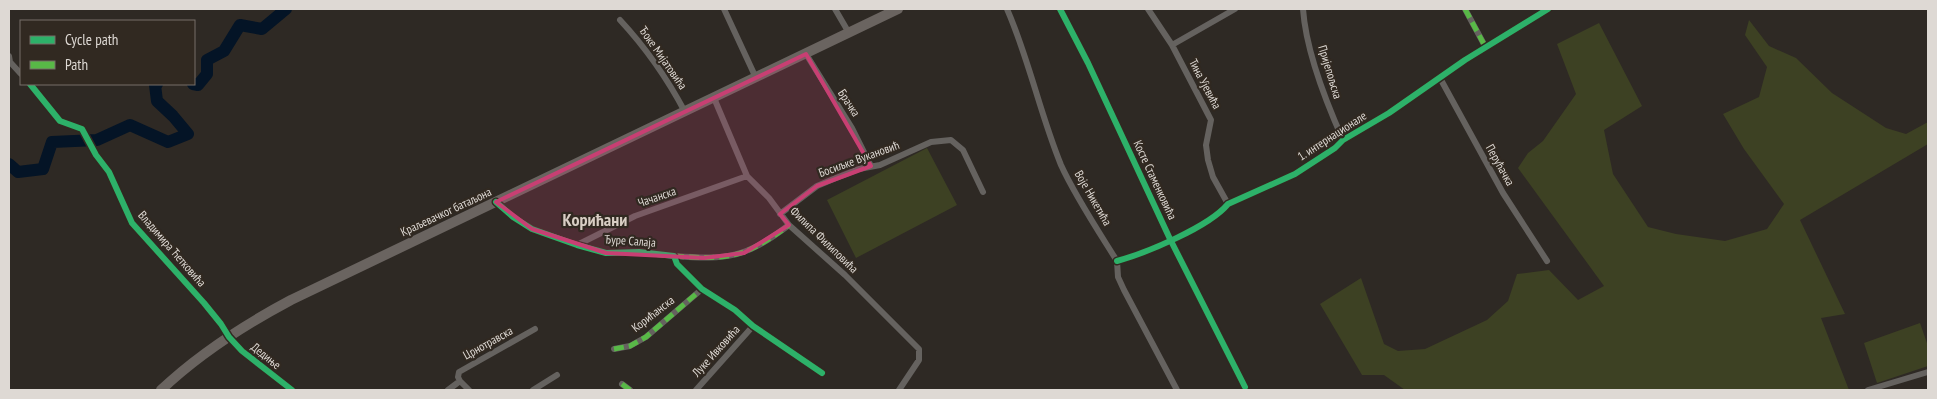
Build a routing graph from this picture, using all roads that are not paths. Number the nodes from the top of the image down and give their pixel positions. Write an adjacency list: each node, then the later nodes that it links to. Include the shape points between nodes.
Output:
1 (724, 9): 18 (street)
2 (835, 9): 12 (street)
3 (898, 9): 12 (main road, Краљевачког батаљона)
4 (1007, 9): 34 (street, Воје Никетића, via 1062,166)
5 (1060, 9): 31 (street, Косте Стаменковића)
6 (1148, 9): 13 (street, Тина Ујевића)
7 (1235, 9): 13 (street)
8 (1304, 9): 23 (street, Пријепољска, via 1304,25 1323,92)
9 (1465, 9): 14 (street)
10 (1548, 9): 14 (street, 1. интернационале)
11 (620, 20): 22 (street, Ђоке Мијатовића, via 636,36 667,79)
12 (849, 33): 15 (main road, Краљевачког батаљона)
13 (1172, 45): 28 (street, Тина Ујевића, via 1211,120 1206,145 1208,160)
14 (1486, 48): 19 (street, 1. интернационале)
15 (806, 54): 18 (main road, Краљевачког батаљона); 24 (street, Брачка, via 852,128)
16 (9, 56): 17 (street)
17 (20, 73)
18 (756, 78): 21 (main road, Краљевачког батаљона)
19 (1440, 78): 23 (street, 1. интернационале); 35 (street, Перућачка, via 1503,193)
20 (31, 85): 39 (street, Владимира Ћетковића, via 60,121 82,129 109,172 132,223 210,310)
21 (714, 98): 22 (main road, Краљевачког батаљона); 25 (street, Филипа Филиповића)
22 (685, 112): 27 (main road, Краљевачког батаљона)
23 (1343, 140): 28 (street, 1. интернационале, via 1295,174)
24 (871, 166): 26 (street, Босиљке Вукановић, via 931,142 951,140 963,150); 29 (street, Босиљке Вукановић, via 818,186)
25 (747, 176): 29 (street, Филипа Филиповића); 32 (street, Чачанска, via 635,216)
26 (983, 192)
27 (496, 202): 32 (street, Ђуре Салаја, via 532,229); 39 (main road, Краљевачког батаљона, via 291,300)
28 (1228, 204): 31 (street, 1. интернационале, via 1221,213)
29 (780, 214): 30 (street, Филипа Филиповића)
30 (789, 224): 33 (street, Ђуре Салаја, via 769,240 744,253 728,257); 54 (street, Филипа Филиповића, via 919,349 919,360)
31 (1170, 239): 34 (street, 1. интернационале, via 1139,255); 46 (street, Косте Стаменковића)
32 (577, 245): 33 (street, Ђуре Салаја, via 606,253)
33 (674, 256): 36 (street, via 677,264)
34 (1117, 261): 55 (street, Воје Никетића, via 1118,276 1124,290)
35 (1547, 261)
36 (702, 289): 37 (street); 40 (street, Корићанска, via 646,337 630,346)
37 (753, 326): 42 (street); 53 (street, Луке Ивковића)
38 (535, 329): 44 (street, Црнотравска, via 459,372)
39 (229, 337): 47 (main road, Краљевачког батаљона); 48 (street, Дедиње, via 252,360)
40 (614, 349)
41 (1928, 372): 56 (street)
42 (822, 374)
43 (557, 375): 51 (street)
44 (460, 381): 49 (street); 50 (street)
45 (622, 384): 52 (street)
46 (1245, 387)
47 (161, 390)
48 (292, 390)
49 (448, 390)
50 (469, 390)
51 (533, 390)
52 (630, 390)
53 (696, 390)
54 (899, 390)
55 (1177, 390)
56 (1868, 390)

